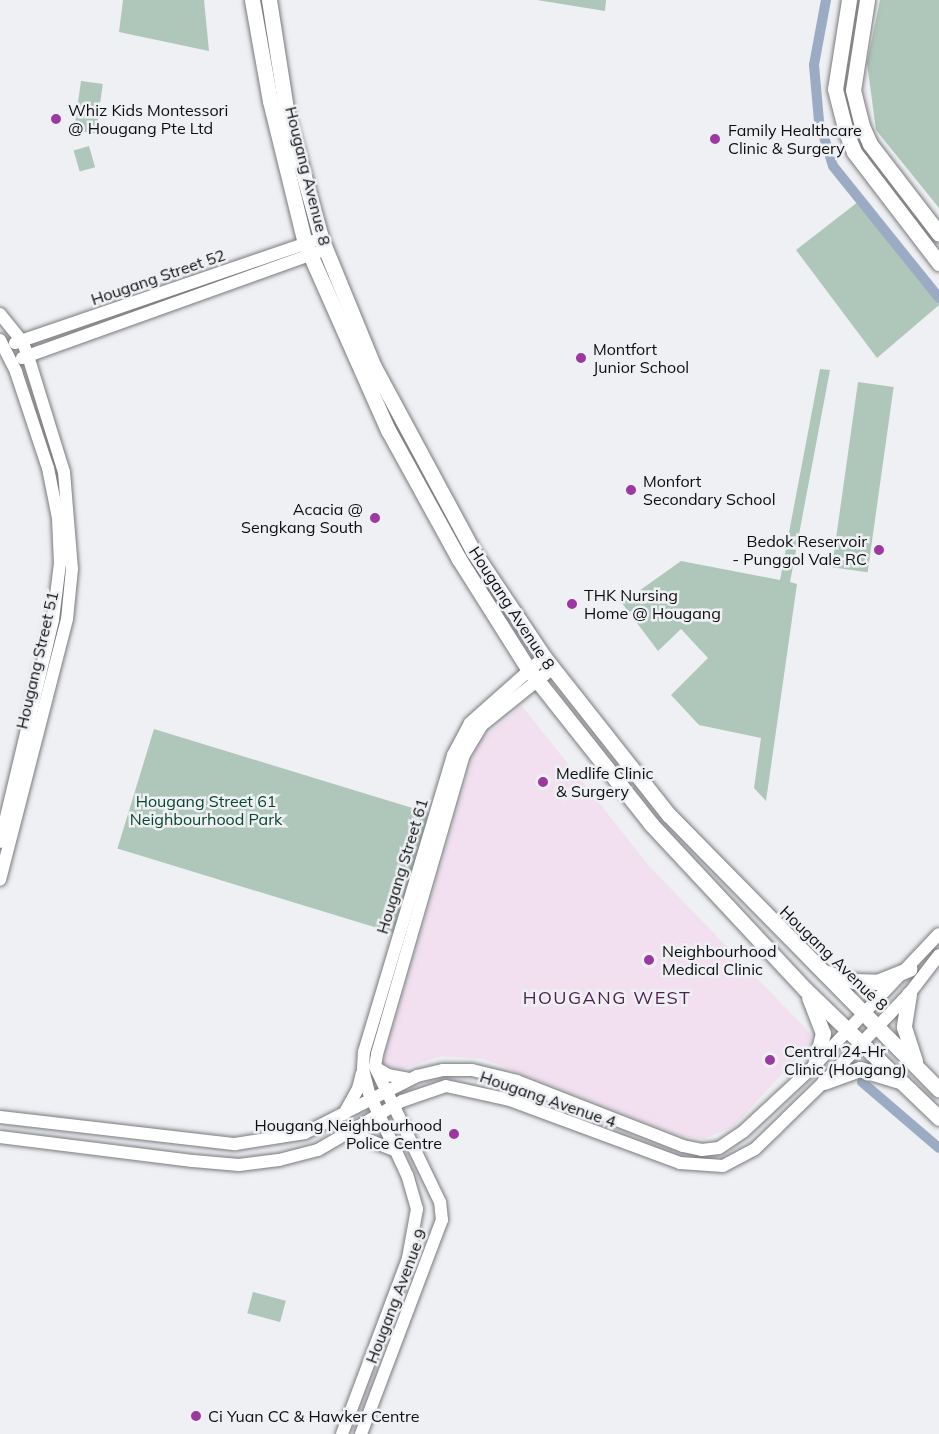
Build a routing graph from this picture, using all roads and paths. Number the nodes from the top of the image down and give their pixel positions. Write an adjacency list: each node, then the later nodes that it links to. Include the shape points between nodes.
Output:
1 (252, 0): 7 (main road, Hougang Avenue 8, via 275,122)
2 (269, 0): 6 (main road, Hougang Avenue 8, via 287,115)
3 (849, 0): 8 (main road, via 835,89 846,132 854,152)
4 (867, 0): 5 (main road, via 853,90 862,126 870,144)
5 (939, 234)
6 (324, 244): 7 (street, Hougang Street 52); 14 (main road, Hougang Avenue 8, via 374,367 473,550)
7 (307, 249): 10 (street, Hougang Street 52); 12 (street, Hougang Street 52); 15 (main road, Hougang Avenue 8, via 388,430 459,559)
8 (939, 263)
9 (0, 314): 10 (street, Hougang Street 51)
10 (22, 340): 11 (street, Hougang Street 52); 12 (street, Hougang Street 51)
11 (3, 343): 13 (street, Hougang Street 51)
12 (28, 356): 13 (street, Hougang Street 52); 17 (street, Hougang Street 51, via 64,472 72,569 67,619)
13 (12, 362): 16 (street, Hougang Street 51, via 48,468 58,518 60,563 54,620)
14 (548, 663): 15 (street, Hougang Street 61); 21 (main road, Hougang Avenue 8, via 668,813)
15 (533, 675): 22 (main road, Hougang Avenue 8, via 651,824); 29 (street, Hougang Street 61, via 482,725 464,755)
16 (0, 842)
17 (0, 880)
18 (939, 934): 20 (street, Hougang Avenue 4)
19 (939, 955): 23 (street, Hougang Avenue 4)
20 (909, 969): 21 (main road, via 877,982 854,981); 24 (street, Hougang Avenue 4)
21 (821, 971): 24 (main road, Hougang Avenue 8)
22 (805, 989): 26 (main road, Hougang Avenue 8); 27 (main road, via 819,1014 823,1032)
23 (909, 994): 25 (street, Hougang Avenue 4); 28 (main road, via 904,1027)
24 (865, 1013): 25 (main road, Hougang Avenue 8); 26 (street, Hougang Avenue 4)
25 (877, 1026): 26 (street, Hougang Avenue 4); 28 (main road, Hougang Avenue 8)
26 (856, 1035): 27 (street, Hougang Avenue 4); 31 (street, Hougang Avenue 4); 32 (main road, Hougang Avenue 8)
27 (815, 1065): 30 (street, Hougang Avenue 4, via 732,1142 702,1150 501,1076 443,1070)
28 (917, 1067): 33 (main road, Hougang Avenue 8)
29 (369, 1068): 30 (street); 34 (street); 36 (street); 39 (street, Hougang Street 61)
30 (409, 1079): 34 (street, Hougang Avenue 4)
31 (824, 1082): 32 (main road, via 860,1069); 35 (street, Hougang Avenue 4, via 744,1158 704,1168 680,1163 484,1092 446,1086)
32 (903, 1082): 41 (main road, Hougang Avenue 8)
33 (939, 1090)
34 (387, 1092): 36 (street, Hougang Avenue 4); 37 (street)
35 (416, 1095): 37 (street, Hougang Avenue 4); 42 (street, via 408,1105)
36 (372, 1101): 39 (street, Hougang Avenue 4); 40 (street)
37 (393, 1106): 40 (street, Hougang Avenue 4); 42 (street, Hougang Avenue 9)
38 (2, 1116): 39 (street, Hougang Avenue 4, via 218,1145 305,1133)
39 (342, 1116)
40 (378, 1116): 43 (street, Hougang Avenue 4); 45 (street, Hougang Avenue 9)
41 (939, 1118)
42 (406, 1131): 47 (street, Hougang Avenue 9, via 440,1202 442,1220)
43 (351, 1133): 44 (street, Hougang Avenue 4, via 279,1161 239,1165); 45 (street)
44 (0, 1138)
45 (394, 1150): 46 (street, Hougang Avenue 9, via 417,1209 411,1247)
46 (342, 1434)
47 (361, 1434)

